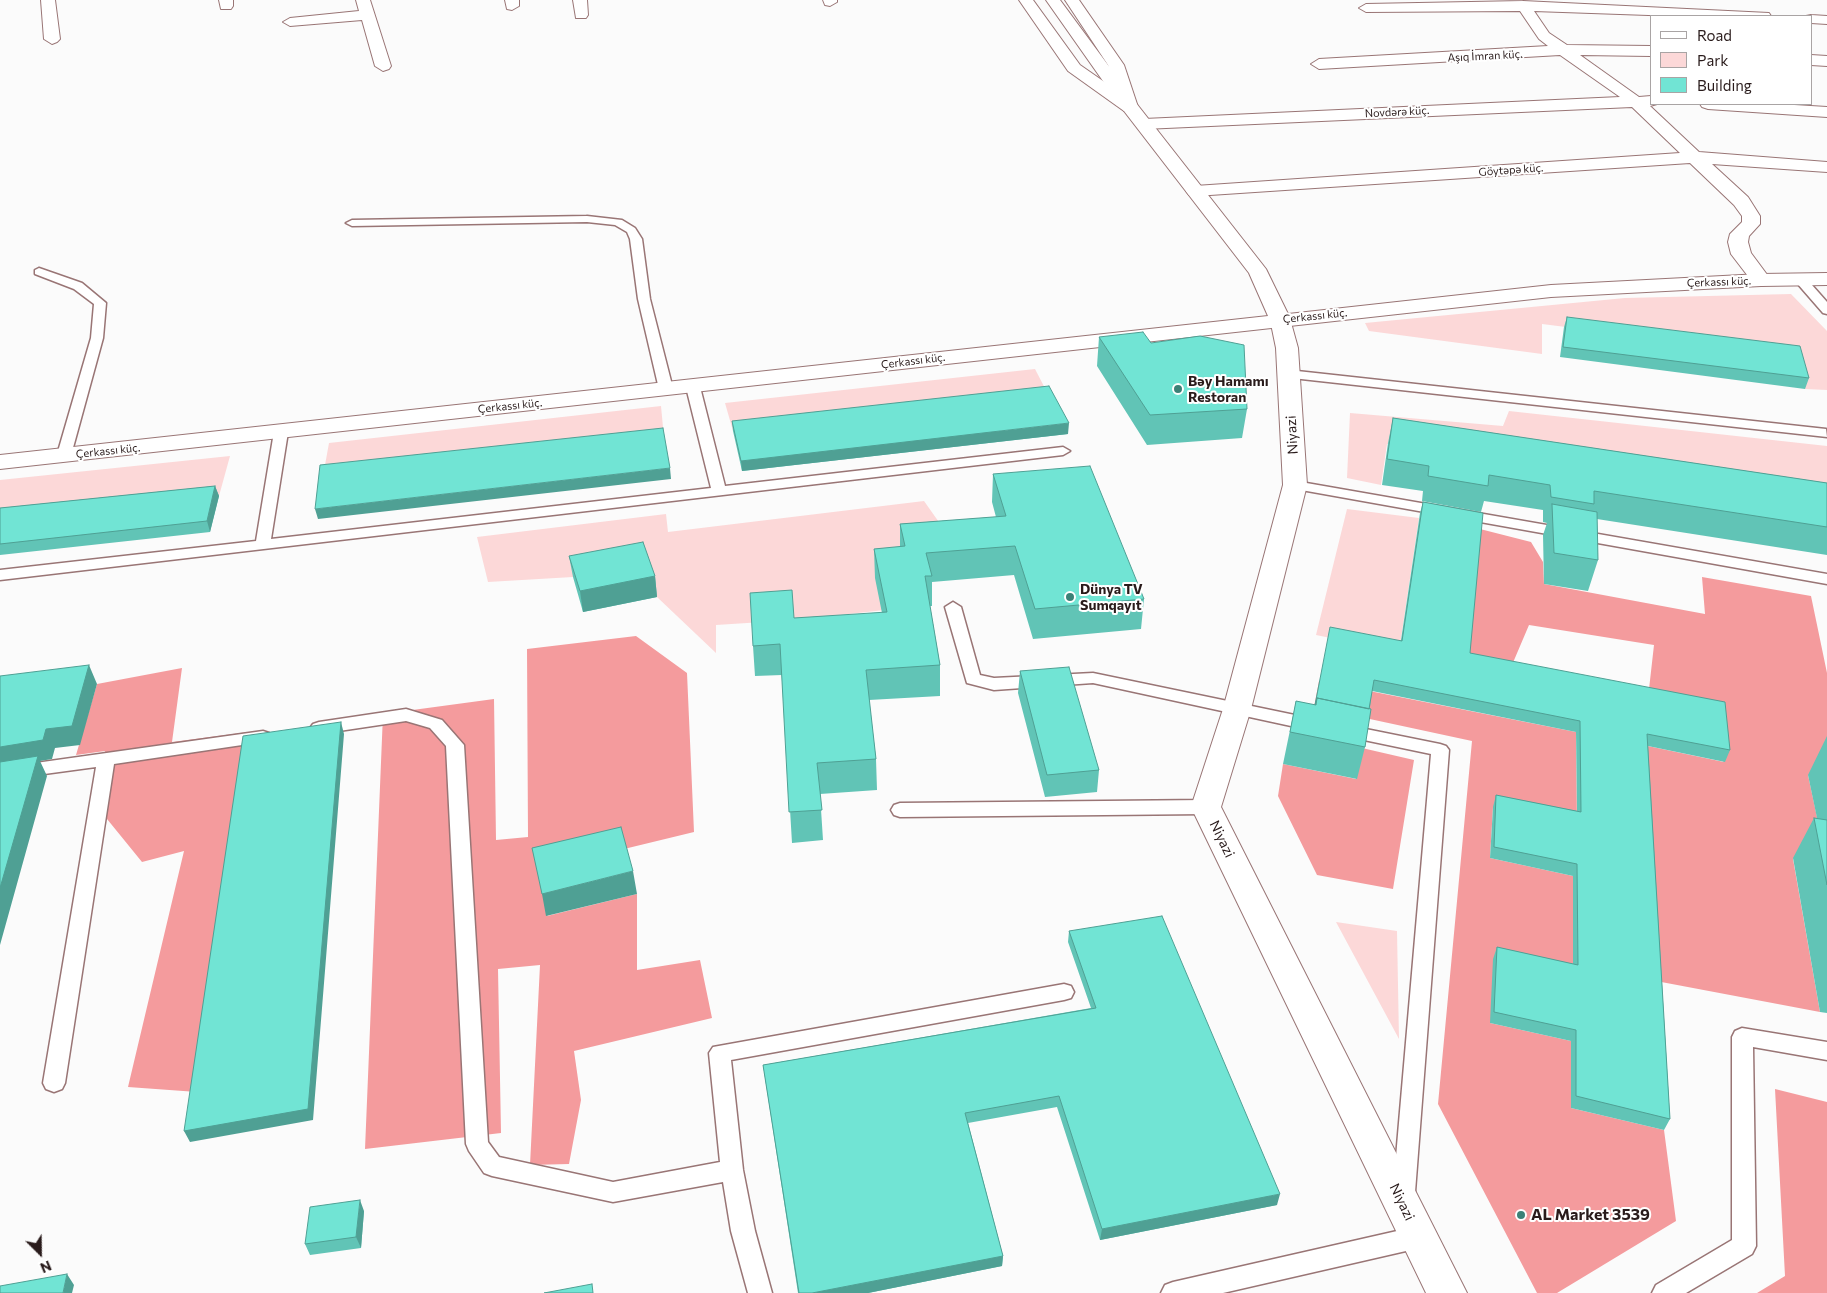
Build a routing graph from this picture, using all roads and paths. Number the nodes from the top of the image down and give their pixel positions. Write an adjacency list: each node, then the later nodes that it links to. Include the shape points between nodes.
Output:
1 (48, 0): 16 (street)
2 (363, 0): 10 (street)
3 (580, 0): 12 (street)
4 (1026, 0): 25 (street, via 1074,68)
5 (1053, 0): 25 (street)
6 (1072, 0): 25 (street, via 1116,65)
7 (1471, 3): 8 (street); 9 (street)
8 (1523, 5): 11 (street); 17 (street, via 1544,36)
9 (1366, 8)
10 (368, 15): 15 (street); 22 (street)
11 (1742, 15)
12 (581, 16)
13 (1812, 19): 14 (street)
14 (1827, 20)
15 (290, 22)
16 (52, 39)
17 (1562, 50): 18 (street, Aşıq İmran küç.); 21 (street, Aşıq İmran küç.); 23 (street)
18 (1650, 51)
19 (1812, 60): 20 (street)
20 (1827, 61)
21 (1318, 64)
22 (383, 66)
23 (1643, 101): 27 (street, Novdərə küç.); 28 (street)
24 (1723, 105): 26 (street)
25 (1130, 107): 27 (street, Niyazi)
26 (1827, 112)
27 (1144, 124): 30 (street, Niyazi)
28 (1695, 157): 29 (street, Göytəpə küç.); 30 (street, Göytəpə küç.); 35 (street, via 1741,201 1751,216 1751,224 1740,234 1738,242 1741,254)
29 (1827, 167)
30 (1195, 190): 37 (street, Niyazi, via 1259,273)
31 (352, 223): 40 (lane, via 587,219 618,222 631,230 636,239 644,299)
32 (39, 272): 44 (lane, via 78,286 100,303 97,338)
33 (1800, 279): 34 (street, Çerkassı küç.); 35 (street, Çerkassı küç.); 36 (lane)
34 (1827, 279)
35 (1761, 280): 37 (street, Çerkassı küç., via 1551,291)
36 (1827, 310)
37 (1280, 319): 38 (street, Niyazi, via 1287,348); 39 (street, Çerkassı küç.)
38 (1288, 374): 42 (lane); 46 (street, Niyazi)
39 (692, 387): 40 (street, Çerkassı küç.); 47 (lane)
40 (666, 389): 41 (street, Çerkassı küç.)
41 (281, 432): 44 (street, Çerkassı küç.); 48 (lane)
42 (1826, 433)
43 (1063, 451): 47 (lane)
44 (64, 455): 45 (street, Çerkassı küç.)
45 (0, 462)
46 (1295, 485): 50 (lane); 52 (street, Niyazi)
47 (719, 492): 48 (lane)
48 (263, 544): 49 (lane)
49 (0, 575)
50 (1827, 579)
51 (953, 607): 52 (lane, via 973,679 994,684 1092,678)
52 (1237, 709): 57 (street, Niyazi); 63 (lane, via 1440,750)
53 (297, 732): 62 (lane, via 406,715 436,724 455,745 477,1144 492,1166 613,1192)
54 (277, 735): 55 (lane)
55 (106, 759): 56 (lane); 61 (lane)
56 (0, 774)
57 (1206, 807): 58 (lane); 63 (street, Niyazi)
58 (900, 810)
59 (1064, 992): 62 (lane, via 720,1053)
60 (1827, 1051): 68 (lane, via 1742,1037 1744,1246)
61 (54, 1083)
62 (732, 1170): 65 (lane, via 743,1230)
63 (1403, 1204): 64 (street, Niyazi)
64 (1419, 1237): 66 (lane); 67 (street, Niyazi)
65 (760, 1293)
66 (1173, 1293)
67 (1447, 1293)
68 (1664, 1293)

